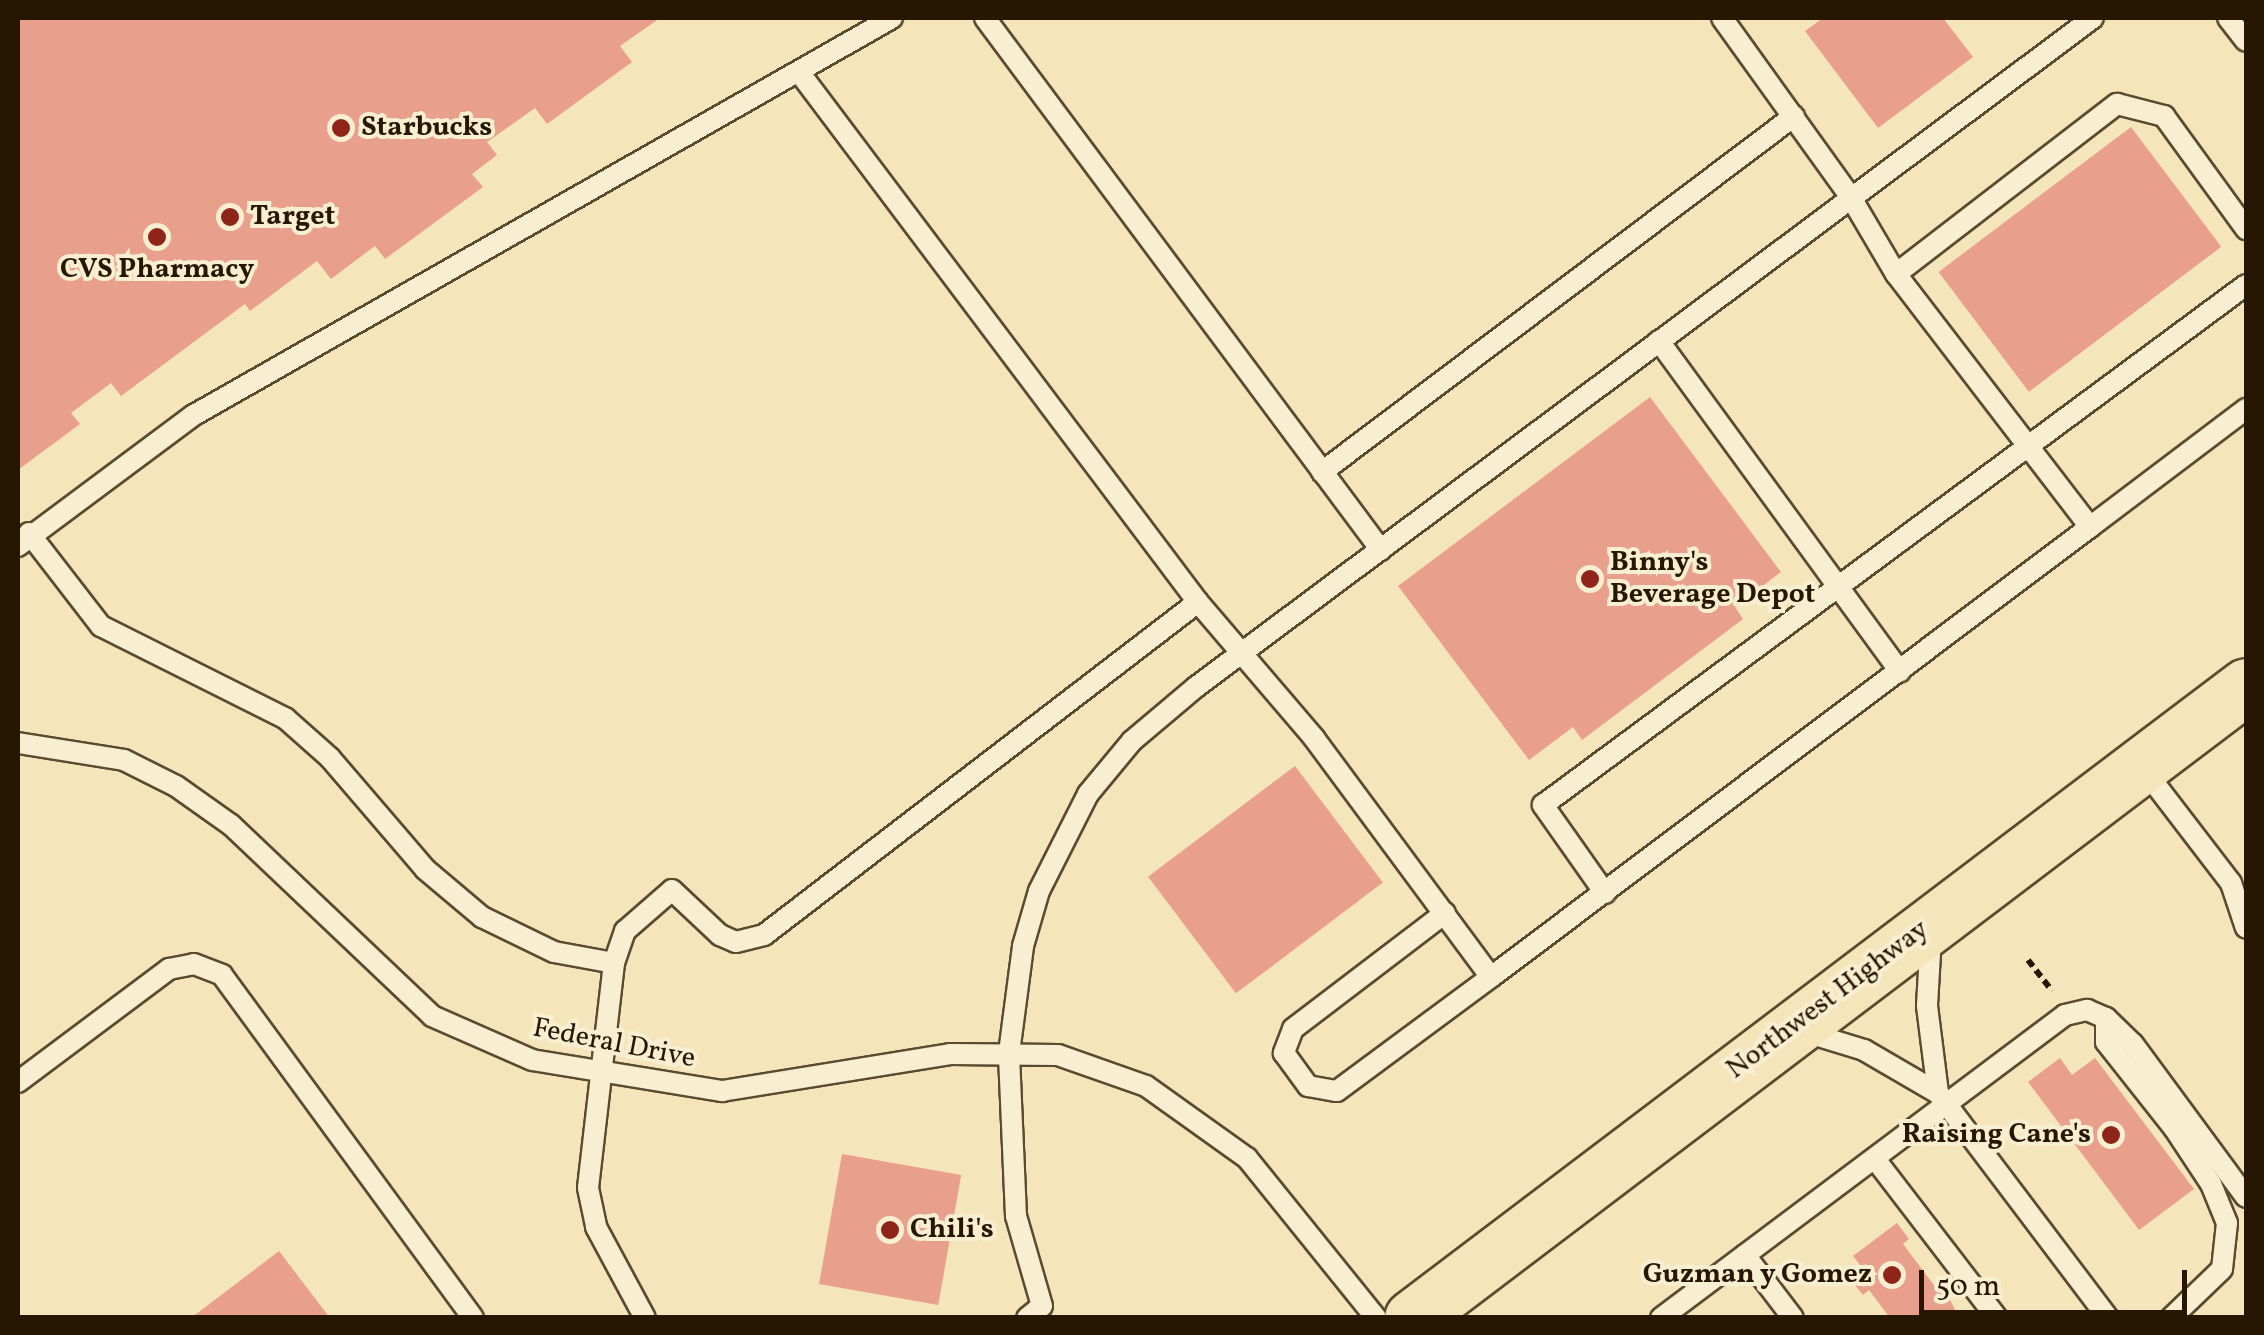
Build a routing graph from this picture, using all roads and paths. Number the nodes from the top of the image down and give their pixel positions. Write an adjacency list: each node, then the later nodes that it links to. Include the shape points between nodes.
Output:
1 (892, 18): 7 (lane)
2 (985, 18): 16 (lane)
3 (2092, 18): 9 (lane)
4 (2228, 18): 6 (lane)
5 (1730, 20): 8 (lane)
6 (2246, 42)
7 (799, 72): 18 (lane, via 211,405); 21 (lane)
8 (1794, 116): 9 (lane); 16 (lane)
9 (1850, 196): 11 (lane); 13 (lane)
10 (2246, 228): 11 (lane, via 2164,116 2117,104)
11 (1896, 274): 15 (lane)
12 (2246, 285): 15 (lane)
13 (1659, 341): 19 (lane); 20 (lane)
14 (2246, 409): 17 (lane)
15 (2029, 446): 17 (lane); 20 (lane)
16 (1322, 472): 19 (lane)
17 (2090, 527): 23 (lane)
18 (23, 539): 33 (lane, via 101,626 286,718 330,758 425,869 482,917 554,952)
19 (1381, 550): 22 (lane)
20 (1840, 586): 23 (lane); 28 (lane, via 1543,805)
21 (1198, 602): 22 (lane); 33 (lane, via 764,935 736,942 720,935 672,890 625,931)
22 (1237, 656): 29 (lane, via 1314,738); 38 (lane, via 1132,741 1062,836 1023,946)
23 (1900, 671): 28 (lane)
24 (2246, 686): 26 (main road, Northwest Highway)
25 (18, 743): 39 (lane, Federal Drive, via 124,760 176,786 232,825 432,1016 532,1060)
26 (2141, 766): 27 (lane); 30 (main road, Northwest Highway)
27 (2239, 878): 31 (lane)
28 (1605, 893): 34 (lane)
29 (1445, 914): 34 (lane); 34 (lane, via 1293,1028 1284,1052 1308,1086 1337,1091)
30 (1931, 921): 37 (main road, Northwest Highway); 41 (lane, via 1927,1006)
31 (2246, 928)
32 (2028, 960): 35 (path)
33 (614, 963): 39 (lane)
34 (1490, 977)
35 (2065, 1015): 36 (lane, via 2087,1010); 41 (lane)
36 (2106, 1018): 43 (lane); 54 (lane, via 2106,1042 2174,1128 2211,1184 2226,1223 2222,1269)
37 (1791, 1028): 41 (lane, via 1864,1050); 49 (main road, Northwest Highway)
38 (1009, 1053): 39 (lane, Federal Drive, via 950,1054 722,1091); 47 (lane, via 1016,1216 1042,1306); 48 (lane, Federal Drive, via 1058,1054 1146,1086 1195,1116 1247,1158)
39 (598, 1074): 46 (lane, via 588,1188 596,1227)
40 (18, 1082): 45 (lane, via 169,969 194,964 222,975)
41 (1942, 1098): 42 (lane); 53 (lane)
42 (1874, 1159): 44 (lane); 52 (lane)
43 (2246, 1197)
44 (1746, 1254): 50 (lane); 51 (lane)
45 (473, 1318)
46 (646, 1318)
47 (1026, 1318)
48 (1376, 1318)
49 (1412, 1318)
50 (1661, 1318)
51 (1793, 1318)
52 (1997, 1318)
53 (2108, 1318)
54 (2171, 1318)

